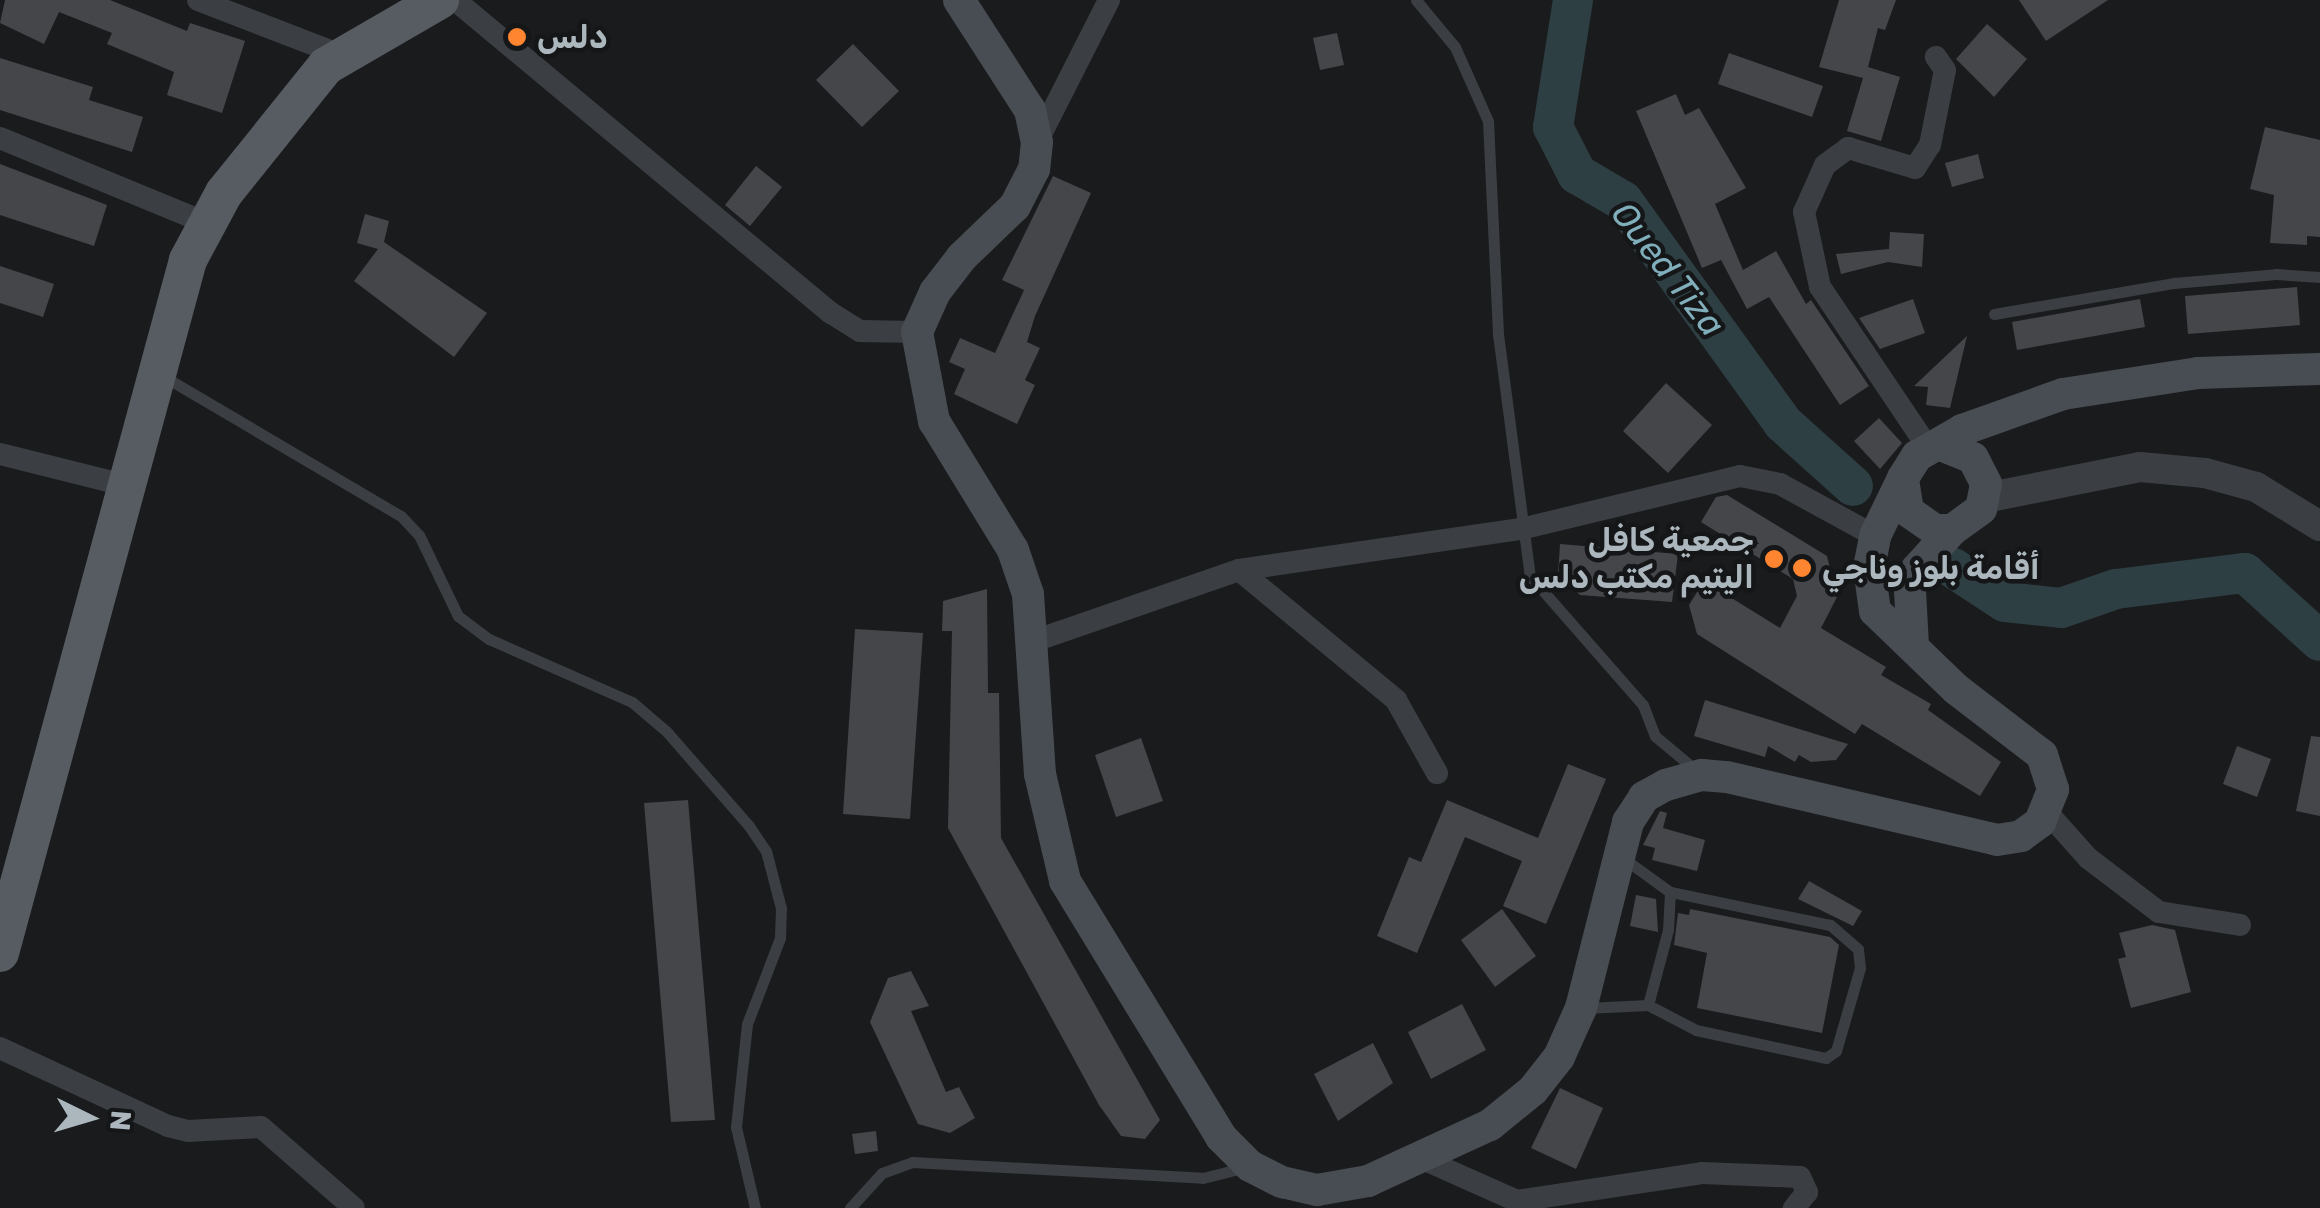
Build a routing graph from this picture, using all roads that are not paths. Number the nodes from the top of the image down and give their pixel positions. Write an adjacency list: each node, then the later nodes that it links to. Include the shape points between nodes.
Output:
1 (198, 0): 7 (street)
2 (440, 0): 7 (main road)
3 (455, 0): 14 (street, via 831,313 860,331)
4 (960, 0): 10 (main road, via 1030,110)
5 (1109, 0): 10 (street)
6 (1416, 0): 24 (lane, via 1455,47 1488,121 1498,334 1524,494)
7 (343, 56): 11 (main road, via 282,116)
8 (1936, 57): 18 (street, via 1945,70 1930,145 1915,168 1848,148 1825,165 1804,212 1820,287)
9 (0, 138): 11 (street)
10 (1037, 142): 14 (main road, via 1034,169 1015,206 953,269)
11 (206, 223): 16 (main road)
12 (2320, 277): 13 (lane, via 2174,283)
13 (1994, 314)
14 (917, 332): 28 (main road, via 934,420 1014,550)
15 (2320, 369): 17 (main road, via 2198,373 2063,394)
16 (155, 371): 22 (main road); 43 (lane, via 401,516 458,616 488,639 632,702 749,826 766,851 781,908 780,938 747,1024 736,1127)
17 (2000, 417): 18 (main road); 21 (main road, via 1985,442)
18 (1936, 448): 20 (main road); 21 (main road, via 1973,458)
19 (0, 454): 22 (street)
20 (1902, 478): 25 (main road, via 1908,511 1935,530); 26 (main road)
21 (1984, 484): 23 (street, via 2140,468 2205,473 2256,487); 25 (main road, via 1974,519)
22 (124, 485): 36 (main road)
23 (2320, 526)
24 (1520, 529): 26 (street, via 1759,475); 27 (street); 31 (lane, via 1530,576 1643,704 1655,736)
25 (1952, 530): 29 (main road, via 1916,570)
26 (1875, 536): 29 (main road, via 1869,568 1875,611)
27 (1239, 570): 28 (street); 30 (street, via 1396,700)
28 (1034, 641): 41 (main road, via 1040,774 1065,881 1221,1137)
29 (1912, 646): 32 (main road, via 2042,755 2053,789)
30 (1437, 773)
31 (1702, 775): 32 (main road, via 1998,840 2021,836); 33 (main road, via 1644,797)
32 (2047, 812): 35 (street, via 2088,858 2159,912)
33 (1618, 855): 34 (lane); 38 (main road)
34 (1670, 892): 37 (lane, via 1668,930); 37 (lane, via 1830,926 1858,949 1860,968 1836,1051 1826,1058 1696,1030)
35 (2240, 925)
36 (0, 954)
37 (1648, 1004): 38 (lane)
38 (1581, 1008): 40 (main road, via 1559,1057 1533,1090 1490,1125)
39 (0, 1048): 42 (street, via 188,1132 262,1126)
40 (1425, 1160): 41 (main road, via 1317,1190); 45 (street, via 1517,1201 1702,1173 1800,1178 1806,1192)
41 (1250, 1166): 44 (lane, via 1203,1178 912,1162 882,1172)
42 (354, 1208)
43 (755, 1208)
44 (850, 1208)
45 (1794, 1208)

